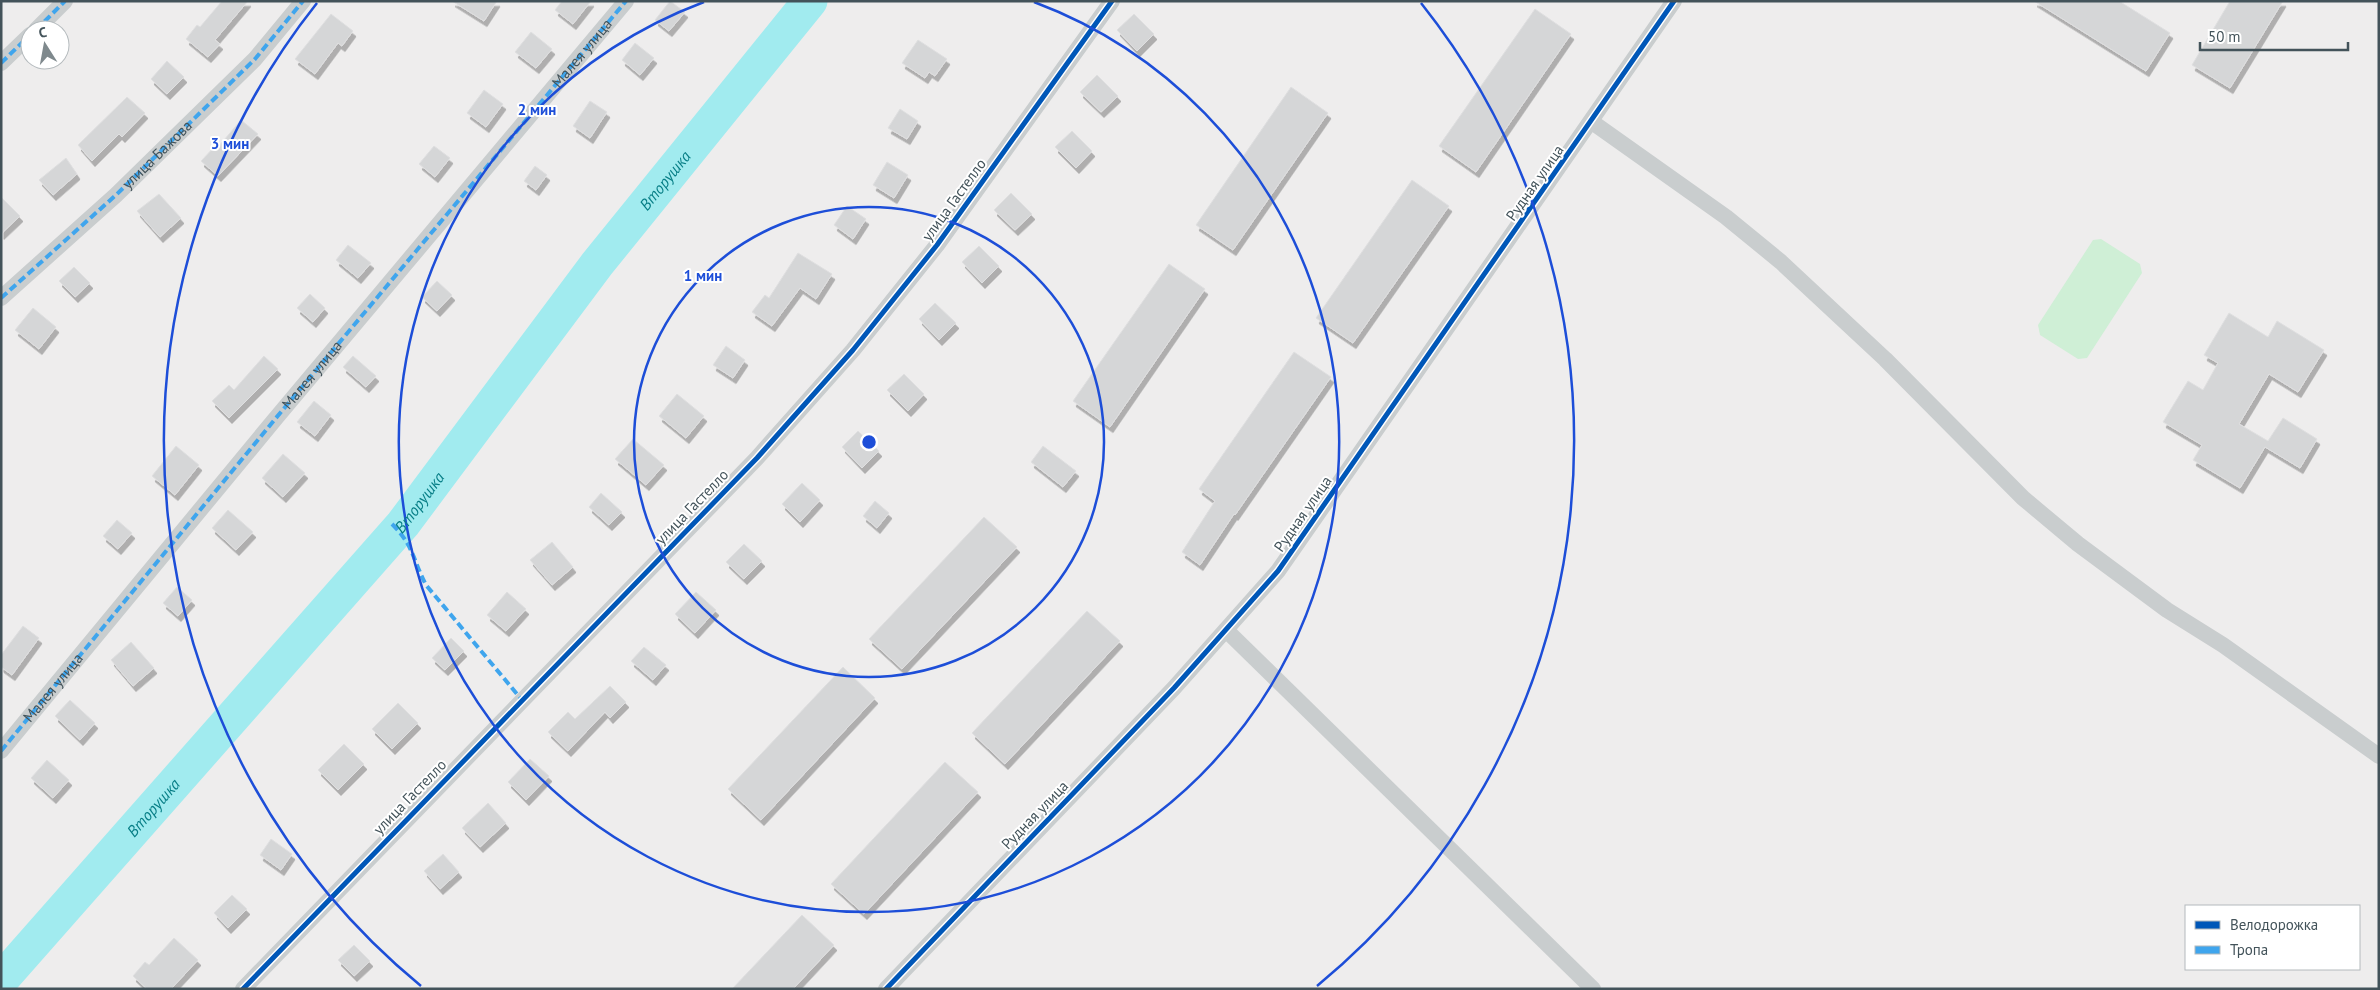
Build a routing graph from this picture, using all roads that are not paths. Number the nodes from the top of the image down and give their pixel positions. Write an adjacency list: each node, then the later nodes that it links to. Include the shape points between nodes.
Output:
1 (65, 1): 6 (street)
2 (303, 1): 10 (street, улица Бажова, via 255,59 116,195)
3 (626, 1): 12 (street, Малея улица)
4 (1112, 1): 14 (street, улица Гастелло, via 937,244 854,350 757,458)
5 (1674, 1): 9 (street, Рудная улица)
6 (46, 20)
7 (20, 45): 8 (street)
8 (1, 63)
9 (1592, 122): 11 (street, Рудная улица, via 1278,571); 13 (street, via 1726,217 1781,262 2023,498 2078,544 2167,610)
10 (1, 298)
11 (1226, 630): 15 (street, Рудная улица); 16 (street)
12 (1, 751)
13 (2379, 756)
14 (243, 989)
15 (886, 989)
16 (1593, 989)

